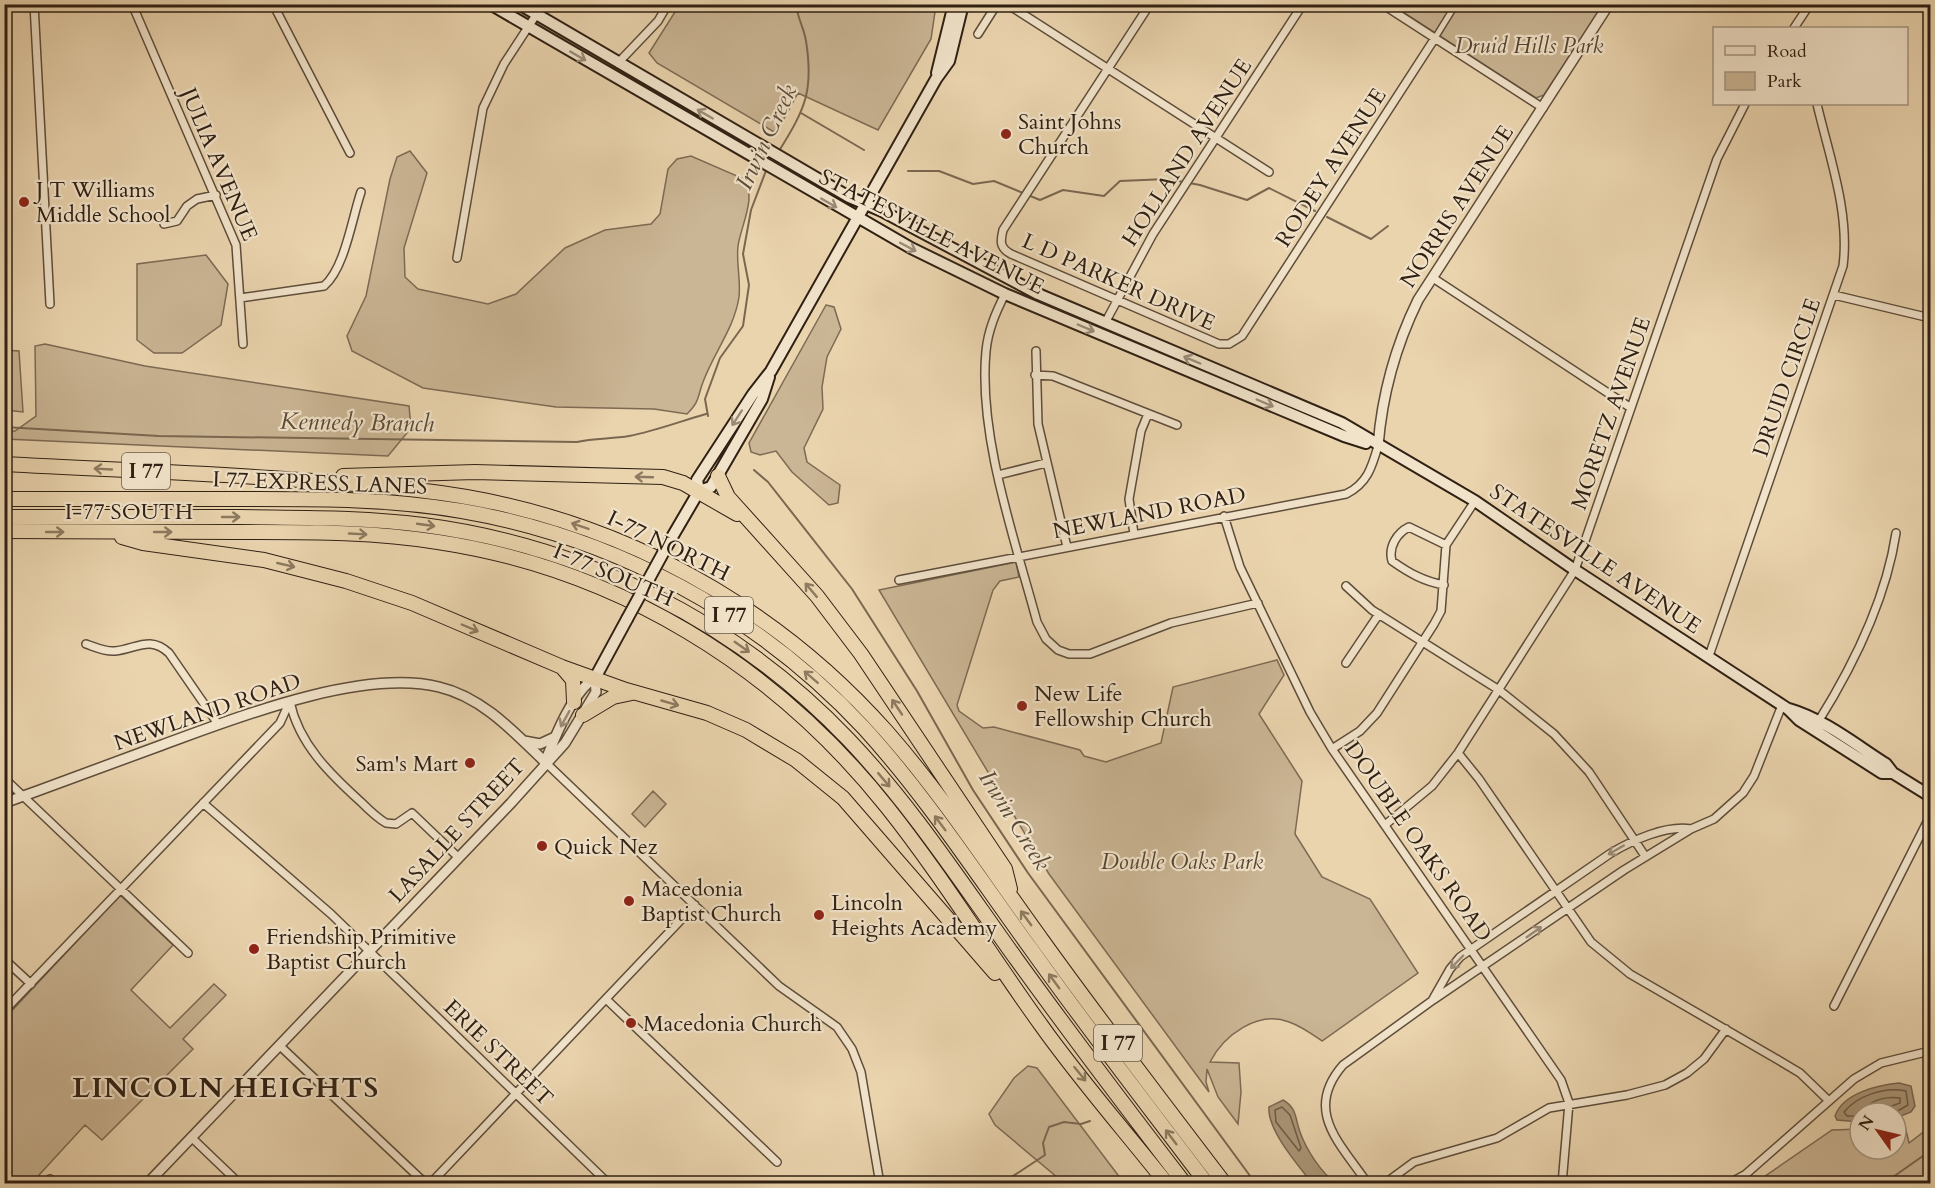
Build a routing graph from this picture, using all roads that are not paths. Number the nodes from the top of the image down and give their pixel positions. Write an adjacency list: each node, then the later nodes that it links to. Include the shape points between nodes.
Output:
1 (34, 4): 42 (street)
2 (132, 4): 32 (street, JULIA AVENUE)
3 (273, 4): 29 (street)
4 (490, 4): 19 (main road, STATESVILLE AVENUE)
5 (519, 4): 17 (main road, STATESVILLE AVENUE)
6 (668, 4): 22 (street, via 658,21)
7 (954, 4): 24 (main road)
8 (963, 4): 24 (main road, via 949,61)
9 (997, 4): 20 (street)
10 (1007, 4): 23 (street)
11 (1150, 4): 23 (street)
12 (1303, 4): 28 (street, HOLLAND AVENUE)
13 (1382, 4): 21 (street)
14 (1456, 4): 21 (street, RODEY AVENUE)
15 (1609, 4): 27 (street, NORRIS AVENUE)
16 (1810, 4): 18 (street)
17 (536, 15): 19 (street); 22 (main road, STATESVILLE AVENUE)
18 (1799, 25)
19 (528, 27): 34 (main road, STATESVILLE AVENUE, one-way to 34); 36 (street, via 483,108)
20 (978, 34)
21 (1435, 38): 27 (street); 46 (street, RODEY AVENUE, via 1242,336)
22 (618, 63): 33 (main road, STATESVILLE AVENUE, one-way to 22)
23 (1108, 69): 28 (street); 41 (street, L D PARKER DRIVE, via 1004,230 1001,241 1011,254)
24 (936, 79): 33 (main road)
25 (1745, 105): 50 (street, MORETZ AVENUE, via 1717,161)
26 (1817, 105): 39 (street, DRUID CIRCLE, via 1845,230 1843,266)
27 (1543, 108): 37 (street, NORRIS AVENUE)
28 (1216, 138): 30 (street); 41 (street, HOLLAND AVENUE, via 1153,234)
29 (350, 153)
30 (1269, 172)
31 (361, 192): 40 (street, via 332,279 324,286)
32 (216, 195): 35 (street, via 197,199 177,221); 40 (street, JULIA AVENUE, via 236,245)
33 (865, 204): 34 (main road); 44 (main road, STATESVILLE AVENUE, via 994,272)
34 (857, 219): 38 (main road, STATESVILLE AVENUE, one-way to 38); 48 (main road)
35 (164, 224)
36 (457, 258)
37 (1433, 278): 50 (street); 53 (street, NORRIS AVENUE, via 1418,300 1399,346 1380,419)
38 (1005, 294): 53 (main road, STATESVILLE AVENUE, one-way to 53, via 1344,436); 56 (street, via 994,316 985,365)
39 (1834, 295): 43 (street); 80 (street, DRUID CIRCLE)
40 (240, 298): 45 (street, JULIA AVENUE)
41 (1116, 300): 44 (street, HOLLAND AVENUE); 46 (street, L D PARKER DRIVE, via 1219,344)
42 (50, 304)
43 (1930, 318)
44 (1105, 323): 53 (main road, STATESVILLE AVENUE, one-way to 44, via 1342,423)
45 (243, 344)
46 (1229, 344)
47 (1036, 351): 49 (street)
48 (771, 371): 57 (main road, via 762,399); 59 (main road, one-way to 59, via 697,480)
49 (1035, 375): 51 (street, via 1053,376); 54 (street, via 1038,424)
50 (1631, 408): 72 (street, MORETZ AVENUE)
51 (1148, 414): 52 (street); 68 (street, via 1141,431 1129,499)
52 (1177, 425)
53 (1378, 446): 61 (main road, STATESVILLE AVENUE); 62 (street, NEWLAND ROAD, via 1362,484 1346,494)
54 (1046, 463): 56 (street); 70 (street)
55 (4, 464): 58 (highway, I-77 NORTH / I 77, one-way to 55)
56 (998, 475): 71 (street)
57 (718, 476): 59 (main road, via 711,488); 64 (highway, via 725,492)
58 (287, 478): 59 (highway, one-way to 58, via 668,478 560,474 404,473); 111 (highway, I-77 NORTH / I 77, one-way to 58, via 923,775 856,699 788,639 716,590 616,540 519,508 435,492)
59 (699, 491): 64 (highway); 83 (main road, LASALLE STREET, bridge)
60 (4, 499): 140 (highway, I 77 EXPRESS LANES / I 77, one-way to 60, via 878,744 788,658 689,591 631,562 569,538 443,508 322,499)
61 (1476, 501): 69 (street); 72 (main road, STATESVILLE AVENUE)
62 (1224, 516): 68 (street, NEWLAND ROAD); 76 (street, DOUBLE OAKS ROAD, via 1236,558)
63 (4, 517): 139 (highway, I 77 EXPRESS LANES / I 77, one-way to 139, via 322,518 420,524 542,550 613,576 679,608 776,673 864,756)
64 (747, 519): 111 (highway, one-way to 64, via 1005,869 861,654 783,556)
65 (4, 531): 66 (highway, I-77 SOUTH / I 77, one-way to 66)
66 (105, 532): 82 (highway, one-way to 82, via 143,543 264,560 346,581 412,603); 124 (highway, I-77 SOUTH / I 77, one-way to 124, via 332,533 438,542 537,564 654,611 758,678 837,749 908,834)
67 (1896, 533): 90 (street, via 1858,653)
68 (1134, 534): 70 (street, NEWLAND ROAD)
69 (1446, 545): 74 (street); 74 (street, via 1409,527 1398,535 1391,552 1392,561 1406,572 1425,582)
70 (1067, 547): 71 (street, NEWLAND ROAD)
71 (1019, 557): 73 (street, NEWLAND ROAD); 76 (street, via 1041,632 1054,647 1068,654 1090,654 1171,623)
72 (1575, 570): 80 (main road, STATESVILLE AVENUE); 84 (street, MORETZ AVENUE)
73 (899, 580)
74 (1444, 585): 78 (street, via 1442,611)
75 (1346, 586): 77 (street)
76 (1258, 603): 94 (street, DOUBLE OAKS ROAD)
77 (1379, 614): 78 (street); 81 (street)
78 (1422, 642): 84 (street); 94 (street, via 1377,713 1360,731)
79 (86, 644): 91 (street, via 107,651 146,643 162,647)
80 (1709, 656): 88 (main road, STATESVILLE AVENUE)
81 (1346, 663)
82 (562, 668): 83 (highway); 87 (highway, via 573,680)
83 (595, 678): 85 (highway); 87 (street, LASALLE STREET, via 584,685); 89 (street, LASALLE STREET, via 596,692)
84 (1499, 690): 95 (street, MORETZ AVENUE); 106 (street, via 1574,754)
85 (635, 693): 89 (highway, via 613,697); 124 (highway, one-way to 124, via 707,713 746,730 830,786)
86 (290, 701): 91 (street, NEWLAND ROAD); 93 (street, NEWLAND ROAD, via 378,684 427,685 474,701); 102 (street, via 280,723); 108 (street, via 294,722 339,783 386,824 396,824 412,813)
87 (574, 702): 92 (street, LASALLE STREET, one-way to 92)
88 (1785, 707): 90 (main road, STATESVILLE AVENUE); 97 (main road, STATESVILLE AVENUE, via 1882,773); 105 (street, via 1743,793 1714,819)
89 (583, 715): 96 (street, LASALLE STREET, via 565,743)
90 (1818, 722): 97 (main road, STATESVILLE AVENUE, via 1886,764)
91 (218, 724): 99 (street, NEWLAND ROAD)
92 (555, 737): 93 (street, via 540,744); 96 (street, LASALLE STREET)
93 (522, 740): 96 (street, NEWLAND ROAD)
94 (1332, 749): 104 (street, DOUBLE OAKS ROAD)
95 (1458, 753): 104 (street, MORETZ AVENUE, via 1432,786); 110 (street)
96 (545, 762): 108 (street, LASALLE STREET); 112 (street)
97 (1893, 773): 100 (main road, STATESVILLE AVENUE)
98 (4, 778): 99 (street)
99 (23, 796): 101 (street, NEWLAND ROAD); 109 (street)
100 (1930, 796)
101 (4, 803)
102 (203, 803): 109 (street); 115 (street, ERIE STREET)
103 (1930, 816): 122 (street)
104 (1385, 825): 114 (street, DOUBLE OAKS ROAD)
105 (1691, 829): 106 (street, via 1673,829); 107 (street)
106 (1635, 841): 107 (street); 110 (street, one-way to 110)
107 (1645, 856): 113 (street)
108 (459, 858): 115 (street, LASALLE STREET)
109 (121, 890): 116 (street); 119 (street)
110 (1555, 891): 113 (street); 114 (street)
111 (1013, 900): 141 (highway, I-77 NORTH / I 77, one-way to 111)
112 (695, 905): 121 (street); 137 (street, via 779,986 827,1018 848,1041 861,1072)
113 (1567, 908): 118 (street, one-way to 113); 125 (street, via 1591,942 1609,959)
114 (1471, 948): 118 (street, DOUBLE OAKS ROAD); 120 (street, one-way to 120, via 1450,969)
115 (369, 951): 126 (street, LASALLE STREET); 128 (street, ERIE STREET)
116 (188, 954)
117 (4, 959): 119 (street)
118 (1483, 966): 120 (street); 130 (street, DOUBLE OAKS ROAD, via 1561,1080)
119 (30, 984): 123 (street)
120 (1433, 999): 142 (street, via 1343,1065 1331,1079 1324,1110 1329,1129)
121 (607, 1000): 128 (street); 132 (street)
122 (1834, 1006)
123 (4, 1011)
124 (1044, 1029): 138 (highway, I-77 SOUTH / I 77, one-way to 138)
125 (1726, 1029): 129 (street, via 1800,1073); 130 (street, via 1704,1059 1665,1085)
126 (279, 1045): 131 (street, LASALLE STREET); 135 (street)
127 (1930, 1051): 129 (street, via 1881,1063 1854,1079)
128 (517, 1093): 135 (street); 136 (street, ERIE STREET)
129 (1829, 1101): 145 (street, via 1746,1174)
130 (1569, 1103): 143 (street, via 1535,1114 1497,1138 1414,1162); 144 (street, DOUBLE OAKS ROAD)
131 (191, 1137): 133 (street, LASALLE STREET); 134 (street)
132 (777, 1162)
133 (147, 1184)
134 (240, 1184)
135 (428, 1184)
136 (609, 1184)
137 (880, 1184)
138 (1167, 1184)
139 (1185, 1184)
140 (1207, 1184)
141 (1225, 1184)
142 (1368, 1184)
143 (1384, 1184)
144 (1562, 1184)
145 (1728, 1184)

